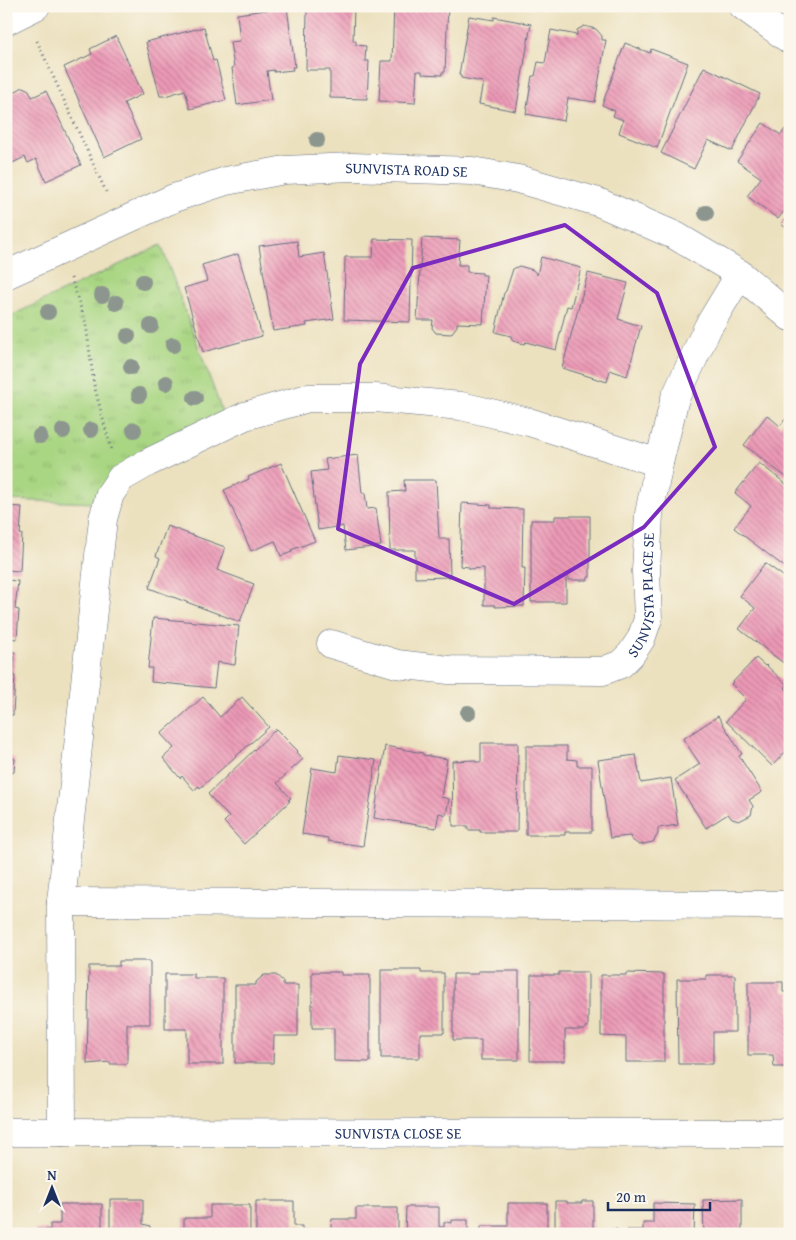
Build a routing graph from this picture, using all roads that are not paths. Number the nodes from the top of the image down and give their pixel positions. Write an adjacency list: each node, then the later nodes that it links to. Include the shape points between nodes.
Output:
1 (743, 6): 2 (street)
2 (790, 40)
3 (740, 274): 4 (street, SUNVISTA ROAD SE, via 676,236 598,202 518,179 472,171 352,167 285,170 226,181 174,198); 5 (street, SUNVISTA ROAD SE); 6 (street, SUNVISTA PLACE SE, via 708,327 675,398)
4 (6, 275)
5 (790, 317)
6 (659, 462): 7 (street, SUNVISTA PLACE SE, via 649,514 648,619 641,639 621,664 603,671 449,670 397,664); 8 (street, via 528,422 461,406 375,398 308,398 245,416 122,478 110,494 103,519)
7 (331, 644)
8 (62, 902): 9 (street); 11 (street)
9 (790, 905)
10 (6, 1132): 11 (street, SUNVISTA CLOSE SE)
11 (62, 1132): 12 (street, SUNVISTA CLOSE SE)
12 (790, 1133)

